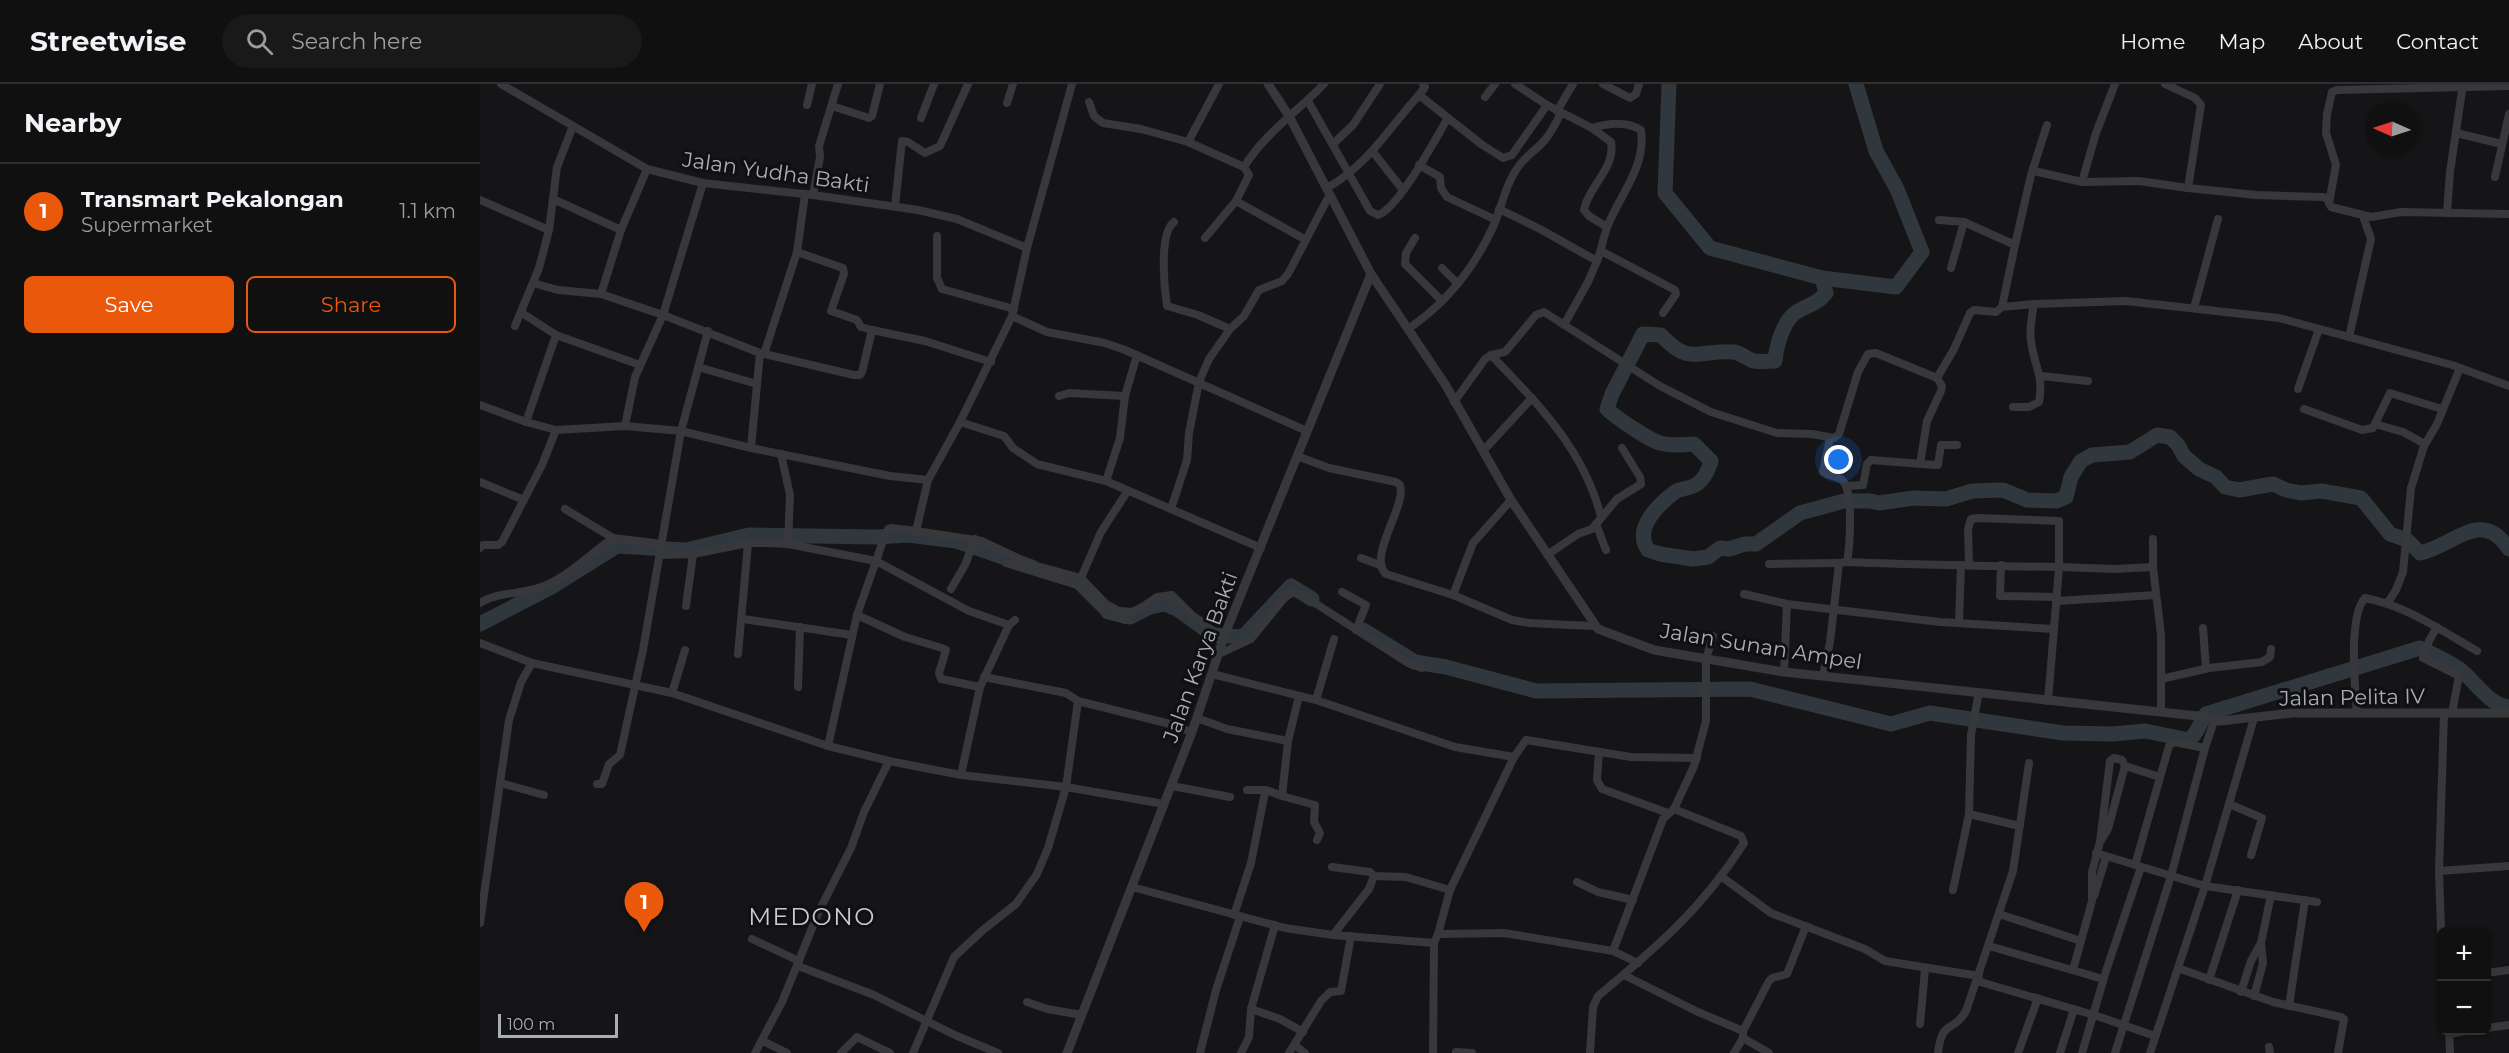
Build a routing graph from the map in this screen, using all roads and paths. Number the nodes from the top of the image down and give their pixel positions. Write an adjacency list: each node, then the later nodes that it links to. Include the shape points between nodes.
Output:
1 (501, 84): 37 (street, Jalan Yudha Bakti)
2 (812, 84): 28 (street)
3 (838, 84): 30 (street)
4 (880, 84): 30 (street, via 869,118)
5 (934, 84): 34 (street)
6 (968, 84): 60 (street, via 940,146 925,153 902,141)
7 (1013, 84): 27 (street)
8 (1072, 84): 78 (street)
9 (1219, 84): 40 (street)
10 (1268, 84): 31 (street)
11 (1324, 84): 25 (street)
12 (1380, 84): 41 (street, via 1353,124)
13 (1494, 84): 24 (street)
14 (1515, 84): 29 (street)
15 (1573, 84): 32 (street)
16 (1603, 84): 17 (street, via 1630,98)
17 (1639, 84)
18 (2115, 84): 50 (street)
19 (2165, 84): 52 (street, via 2195,98 2201,105)
20 (1425, 85): 23 (street)
21 (2463, 86): 22 (street); 39 (street); 59 (street, via 2332,92 2326,133 2336,165)
22 (2509, 86)
23 (1419, 94): 35 (street); 43 (street)
24 (1485, 97)
25 (1308, 101): 31 (street); 41 (street)
26 (1089, 102): 40 (street, via 1096,120 1102,123)
27 (1007, 103)
28 (807, 105)
29 (1547, 105): 32 (street); 35 (street, via 1507,158 1494,153)
30 (832, 106): 55 (street)
31 (1295, 111): 45 (street, via 1266,138); 54 (street)
32 (1559, 112): 38 (street); 61 (street, via 1547,138 1518,166)
33 (2509, 114): 42 (street)
34 (921, 118)
35 (1448, 118): 44 (street)
36 (2047, 125): 47 (street)
37 (573, 126): 46 (street, Jalan Yudha Bakti); 56 (street, via 559,159)
38 (1592, 128): 70 (street, via 1608,140 1612,149 1584,210); 70 (street, via 1609,123 1641,130 1639,165)
39 (2456, 133): 42 (street); 62 (street)
40 (1188, 142): 45 (street)
41 (1333, 144): 48 (street)
42 (2502, 144): 49 (street)
43 (1373, 152): 48 (street); 53 (street)
44 (1419, 165): 53 (street); 66 (street, via 1440,177 1447,197)
45 (1244, 167): 58 (street, via 1249,175)
46 (647, 169): 51 (street, Jalan Yudha Bakti); 72 (street)
47 (2034, 171): 50 (street); 77 (street)
48 (1350, 173): 53 (street, via 1366,204 1378,215 1387,211); 54 (street)
49 (2495, 177)
50 (2082, 182): 52 (street, via 2139,181)
51 (703, 183): 55 (street, Jalan Yudha Bakti); 95 (street)
52 (2188, 188): 59 (street, via 2322,196)
53 (1403, 190)
54 (1328, 191): 76 (street); 84 (street)
55 (809, 194): 60 (street, Jalan Yudha Bakti); 80 (street)
56 (553, 199): 71 (street); 72 (street)
57 (480, 200): 71 (street)
58 (1236, 201): 74 (street); 76 (street)
59 (2329, 204): 64 (street)
60 (895, 206): 78 (street, Jalan Yudha Bakti, via 957,219)
61 (1500, 209): 66 (street); 81 (street)
62 (2447, 213): 63 (street); 64 (street)
63 (2509, 214)
64 (2363, 216): 104 (street, via 2371,239)
65 (2218, 219): 91 (street)
66 (1496, 220): 86 (street)
67 (1939, 220): 69 (street)
68 (1174, 222): 99 (street, via 1163,245 1167,306)
69 (1964, 222): 77 (street); 83 (street)
70 (1607, 227): 79 (street)
71 (549, 230): 85 (street)
72 (621, 230): 87 (street)
73 (937, 236): 93 (street, via 937,278 942,289)
74 (1205, 238)
75 (1415, 238): 88 (street, via 1406,253 1405,264)
76 (1306, 240): 99 (street, via 1288,274 1282,281 1259,290 1244,316)
77 (2015, 245): 90 (street)
78 (1027, 248): 93 (street)
79 (1601, 251): 81 (street); 94 (street, via 1675,290)
80 (797, 252): 100 (street, via 843,268 831,311); 105 (street)
81 (1597, 261): 96 (street)
82 (1442, 268): 86 (street)
83 (1951, 268)
84 (1371, 274): 101 (street); 132 (street, Jalan Karya Bakti)
85 (533, 283): 87 (street); 92 (street)
86 (1458, 284): 88 (street)
87 (600, 294): 95 (street)
88 (1442, 301): 101 (street)
89 (2034, 304): 90 (street); 91 (street, via 2126,301); 112 (street, via 2030,340)
90 (2002, 307): 113 (street, via 1996,312 1970,313)
91 (2194, 308): 98 (street, via 2278,318)
92 (522, 313): 97 (street); 103 (street)
93 (1013, 313): 106 (street, via 1047,332 1104,343); 108 (street)
94 (1663, 313)
95 (663, 315): 102 (street); 109 (street)
96 (1563, 325): 107 (street, via 1540,312 1505,352); 134 (street, via 1711,412 1777,434)
97 (515, 326)
98 (2319, 328): 104 (street); 118 (street)
99 (1230, 329): 115 (street)
100 (872, 330): 105 (street, via 858,375); 108 (street, via 925,341)
101 (1408, 330): 122 (street)
102 (708, 332): 105 (street); 110 (street)
103 (556, 335): 109 (street); 127 (street)
104 (2349, 337): 111 (street)
105 (762, 354): 116 (street)
106 (1137, 355): 115 (street); 120 (street)
107 (1491, 355): 121 (street); 122 (street)
108 (991, 362): 128 (street)
109 (640, 365): 130 (street)
110 (698, 367): 116 (street); 133 (street)
111 (2460, 368): 117 (street); 126 (street)
112 (2041, 376): 114 (street); 124 (street, via 2036,405)
113 (1937, 378): 134 (street, via 1876,353 1868,354 1858,372 1839,434); 142 (street, via 1941,391 1927,421)
114 (2088, 381)
115 (1198, 382): 132 (street); 151 (street, via 1187,460)
116 (757, 384): 137 (street)
117 (2509, 386)
118 (2298, 389)
119 (1059, 396): 120 (street)
120 (1125, 396): 144 (street, via 1120,438)
121 (1532, 398): 139 (street); 152 (street, via 1590,479)
122 (1454, 402): 139 (street)
123 (480, 405): 127 (street)
124 (2013, 407)
125 (2304, 409): 129 (street, via 2362,430)
126 (2442, 409): 129 (street, via 2390,393); 135 (street)
127 (526, 422): 131 (street)
128 (960, 422): 143 (street); 144 (street, via 1004,436 1013,448 1037,464)
129 (2375, 424): 135 (street)
130 (625, 426): 131 (street); 133 (street)
131 (556, 430): 148 (street)
132 (1307, 431): 141 (street, Jalan Karya Bakti)
133 (681, 432): 137 (street); 161 (street)
134 (1830, 438): 146 (street, via 1823,472 1839,478)
135 (2425, 444): 186 (street, via 2411,488 2403,572)
136 (1957, 445): 142 (street, via 1941,445 1938,465)
137 (751, 448): 140 (street)
138 (1622, 448): 152 (street, via 1641,484 1617,500)
139 (1483, 451): 149 (street)
140 (781, 453): 143 (street); 158 (street, via 790,495)
141 (1297, 456): 160 (street, Jalan Karya Bakti); 170 (street, via 1400,485 1401,496)
142 (1920, 464): 146 (street, via 1871,460 1863,484)
143 (928, 480): 153 (street)
144 (1106, 481): 147 (street)
145 (480, 482): 148 (street)
146 (1846, 486): 168 (street, via 1850,525)
147 (1127, 492): 151 (street); 175 (street, via 1101,532)
148 (524, 500): 159 (street, via 502,542 483,544)
149 (1511, 500): 164 (street); 181 (street, via 1473,543)
150 (564, 509): 154 (street)
151 (1171, 509): 160 (street)
152 (1598, 521): 162 (street); 164 (street, via 1592,529)
153 (916, 531): 156 (street); 166 (street, via 888,529)
154 (613, 538): 161 (street); 182 (street, via 555,581 533,590)
155 (2153, 539): 174 (street)
156 (975, 541): 175 (street); 176 (street)
157 (748, 543): 158 (street); 163 (street); 191 (street)
158 (788, 543): 166 (street)
159 (480, 548)
160 (1261, 548): 209 (street, Jalan Karya Bakti)
161 (661, 550): 163 (street); 219 (street)
162 (1606, 550)
163 (693, 554): 187 (street)
164 (1547, 555): 195 (street)
165 (1361, 558): 170 (street)
166 (876, 561): 190 (street); 217 (street, via 969,611 1012,622)
167 (1006, 563): 175 (street)
168 (1843, 563): 169 (street); 171 (street); 188 (street)
169 (1769, 564)
170 (1380, 565): 181 (street, via 1390,576)
171 (1965, 565): 172 (street); 173 (street, via 1971,519 2054,520 2061,525); 194 (street)
172 (2001, 565): 173 (street); 183 (street, via 2000,596)
173 (2059, 567): 174 (street); 183 (street)
174 (2153, 567): 180 (street)
175 (1079, 582): 189 (street)
176 (951, 588)
177 (480, 592): 182 (street)
178 (1342, 592): 199 (street, via 1366,604)
179 (1744, 594): 185 (street)
180 (2156, 595): 183 (street); 218 (street)
181 (1453, 596): 195 (street, via 1512,620)
182 (490, 598): 184 (street)
183 (2057, 599): 200 (street)
184 (480, 603)
185 (1787, 604): 188 (street); 214 (street)
186 (2386, 604): 197 (street); 229 (street, via 2363,599 2354,653)
187 (686, 606)
188 (1834, 607): 194 (street); 216 (street)
189 (1109, 612): 192 (street); 193 (street, via 1130,613 1156,597 1172,595)
190 (857, 615): 201 (street); 221 (street, via 946,650 939,677)
191 (743, 619): 196 (street); 208 (street)
192 (1125, 620)
193 (1204, 623)
194 (1959, 623): 200 (street)
195 (1593, 626): 210 (street, Jalan Sunan Ampel, via 1654,650)
196 (800, 627): 201 (street); 220 (street)
197 (2437, 627): 207 (street); 230 (street, via 2423,658 2459,676)
198 (2203, 628): 213 (street)
199 (1356, 629): 209 (street, via 1293,592 1251,639); 212 (street)
200 (2054, 629): 227 (street)
201 (852, 635): 238 (street)
202 (1713, 636): 210 (street)
203 (1334, 639): 225 (street)
204 (480, 643): 211 (street)
205 (2271, 649): 213 (street, via 2270,657 2262,662)
206 (686, 650): 223 (street)
207 (2477, 651)
208 (738, 654)
209 (1217, 655): 215 (street, Jalan Karya Bakti)
210 (1706, 659): 214 (street, Jalan Sunan Ampel); 242 (street, via 1708,711)
211 (532, 663): 219 (street); 248 (street, via 512,705)
212 (1422, 668)
213 (2206, 669): 218 (street)
214 (1784, 672): 216 (street, Jalan Sunan Ampel)
215 (1212, 674): 224 (street); 233 (street, Jalan Karya Bakti)
216 (1822, 676): 222 (street, Jalan Sunan Ampel)
217 (984, 677): 221 (street); 226 (street, via 1065,693)
218 (2161, 678): 228 (street)
219 (636, 686): 223 (street); 249 (street, via 620,755 609,764 602,784)
220 (798, 687)
221 (980, 687): 246 (street)
222 (1979, 692): 227 (street, Jalan Sunan Ampel); 260 (street, via 1973,725)
223 (672, 693): 238 (street)
224 (1299, 696): 225 (street); 237 (street)
225 (1316, 700): 241 (street, via 1455,747)
226 (1078, 701): 236 (street); 251 (street)
227 (2048, 701): 228 (street, Jalan Sunan Ampel)
228 (2161, 712): 232 (street, Jalan Sunan Ampel)
229 (2357, 713): 230 (street, Jalan Pelita IV); 234 (street, Jalan Pelita IV, via 2293,713)
230 (2448, 713): 231 (street, Jalan Pelita IV); 270 (street)
231 (2509, 713)
232 (2198, 716): 235 (street, Jalan Pelita IV)
233 (1197, 718): 236 (street, Jalan Karya Bakti); 237 (street, via 1235,731)
234 (2254, 718): 235 (street, Jalan Pelita IV); 258 (street)
235 (2212, 720): 239 (street)
236 (1192, 732): 250 (street, Jalan Karya Bakti)
237 (1288, 741): 255 (street)
238 (828, 746): 243 (street)
239 (2205, 748): 247 (street, via 2172,743); 272 (street)
240 (1599, 752): 241 (street, via 1526,740); 242 (street, via 1646,759); 259 (street, via 1597,780 1602,789)
241 (1514, 756): 277 (street)
242 (1696, 758): 259 (street)
243 (889, 761): 246 (street); 301 (street)
244 (2029, 763): 261 (street)
245 (2125, 766): 247 (street); 263 (street, via 2108,829); 263 (street, via 2122,760 2110,761)
246 (962, 775): 251 (street)
247 (2160, 777): 267 (street)
248 (500, 783): 254 (street); 287 (street)
249 (597, 784)
250 (1172, 786): 256 (street); 257 (street, Jalan Karya Bakti)
251 (1066, 787): 257 (street); 320 (street, via 1048,848 1027,891 954,957)
252 (1248, 790): 253 (street)
253 (1266, 790): 255 (street); 286 (street)
254 (544, 795)
255 (1282, 796): 262 (street, via 1315,805 1314,822 1320,833)
256 (1230, 797)
257 (1164, 804): 276 (street, Jalan Karya Bakti)
258 (2229, 804): 265 (street, via 2262,818); 275 (street)
259 (1671, 811): 273 (street, via 1744,839); 281 (street, via 1663,819)
260 (1969, 814): 261 (street); 278 (street)
261 (2020, 826): 285 (street, via 2013,871)
262 (1317, 840)
263 (2100, 842): 264 (street)
264 (2096, 853): 266 (street); 283 (street)
265 (2251, 855)
266 (2106, 857): 267 (street); 283 (street)
267 (2138, 866): 272 (street); 309 (street)
268 (1332, 867): 271 (street, via 1370,872)
269 (2509, 867): 270 (street)
270 (2439, 871): 290 (street)
271 (1374, 876): 277 (street, via 1406,877); 292 (street, via 1369,889)
272 (2170, 876): 275 (street); 322 (street)
273 (1722, 877): 289 (street, via 1771,913); 300 (street, via 1683,923)
274 (1577, 882): 281 (street, via 1598,892)
275 (2205, 886): 279 (street); 302 (street)
276 (1132, 887): 286 (street); 318 (street, Jalan Karya Bakti)
277 (1450, 890): 291 (street)
278 (1953, 890)
279 (2238, 890): 280 (street); 310 (street)
280 (2271, 895): 282 (street); 297 (street)
281 (1633, 900): 299 (street)
282 (2305, 900): 284 (street); 315 (street)
283 (2092, 901): 295 (street)
284 (2317, 902)
285 (1999, 914): 295 (street); 298 (street)
286 (1237, 916): 288 (street); 339 (street)
287 (480, 923)
288 (1275, 925): 292 (street); 316 (street)
289 (1806, 926): 303 (street, via 1885,960); 326 (street, via 1787,974 1769,981)
290 (2441, 927)
291 (1438, 933): 296 (street); 299 (street, via 1504,933)
292 (1334, 934): 293 (street)
293 (1351, 936): 296 (street); 325 (street, via 1341,991 1330,992 1321,1001)
294 (752, 939): 301 (street)
295 (2081, 941): 304 (street)
296 (1434, 943): 343 (street)
297 (2261, 943): 311 (street); 312 (street, via 2262,963)
298 (1989, 946): 304 (street); 308 (street)
299 (1613, 951): 300 (street)
300 (1638, 963): 307 (street)
301 (798, 964): 320 (street); 329 (street)
302 (2178, 968): 310 (street); 328 (street)
303 (1925, 969): 308 (street); 321 (street)
304 (2073, 970): 309 (street)
305 (2509, 970): 306 (street)
306 (2491, 972)
307 (1624, 975): 326 (street); 345 (street, via 1594,1002)
308 (1978, 978): 313 (street); 348 (street, via 1961,1020 1942,1032)
309 (2103, 979): 319 (street)
310 (2209, 980): 311 (street)
311 (2241, 992): 312 (street)
312 (2254, 996): 315 (street)
313 (2038, 998): 317 (street); 349 (street)
314 (1028, 1002): 318 (street)
315 (2289, 1006): 354 (street, via 2344,1019)
316 (1251, 1009): 325 (street); 340 (street, via 1249,1037)
317 (2074, 1009): 319 (street); 350 (street)
318 (1082, 1015): 338 (street, Jalan Karya Bakti)
319 (2094, 1015): 322 (street); 351 (street)
320 (927, 1020): 336 (street); 337 (street)
321 (1920, 1024)
322 (2124, 1025): 328 (street); 352 (street)
323 (2509, 1025): 324 (street)
324 (2491, 1027)
325 (1303, 1032): 330 (street)
326 (1743, 1034): 346 (street); 347 (street)
327 (2449, 1035): 355 (street)
328 (2156, 1036): 353 (street)
329 (763, 1041): 332 (street); 333 (street)
330 (1295, 1045): 341 (street); 342 (street)
331 (1456, 1052): 344 (street)
332 (755, 1053)
333 (787, 1053)
334 (841, 1053): 335 (street, via 857,1037)
335 (890, 1053)
336 (913, 1053)
337 (998, 1053)
338 (1067, 1053)
339 (1200, 1053)
340 (1241, 1053)
341 (1289, 1053)
342 (1305, 1053)
343 (1433, 1053)
344 (1472, 1053)
345 (1590, 1053)
346 (1734, 1053)
347 (1769, 1053)
348 (1938, 1053)
349 (2018, 1053)
350 (2061, 1053)
351 (2082, 1053)
352 (2115, 1053)
353 (2150, 1053)
354 (2338, 1053)
355 (2450, 1053)

